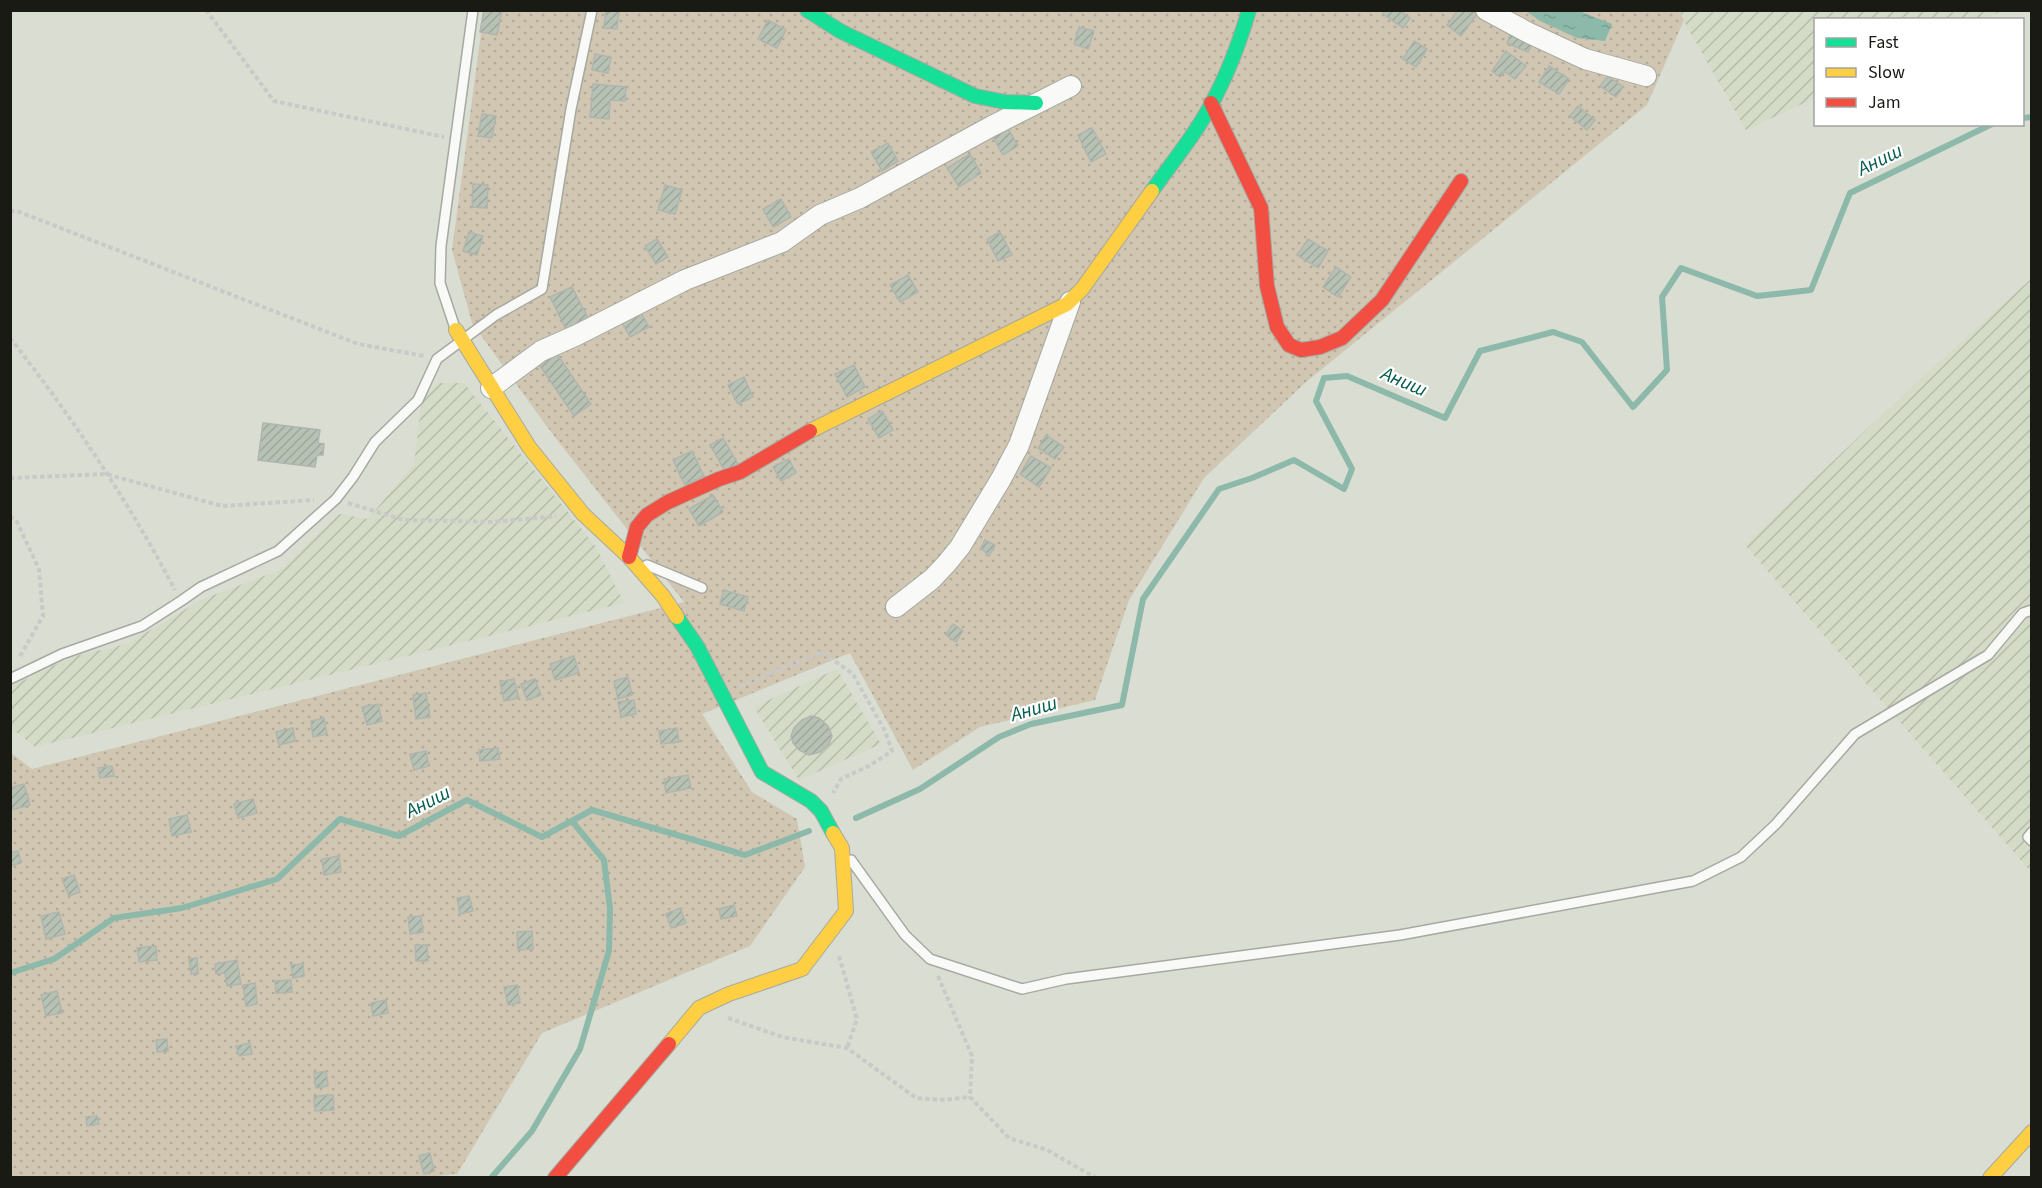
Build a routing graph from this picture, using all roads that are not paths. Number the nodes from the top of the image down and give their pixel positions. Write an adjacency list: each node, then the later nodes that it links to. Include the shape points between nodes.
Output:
1 (473, 10): 12 (lane, via 441,246 440,283)
2 (592, 10): 12 (lane, via 542,289)
3 (807, 10): 8 (street, via 840,31 975,96 1009,104)
4 (1250, 10): 9 (street)
5 (1486, 10): 6 (street, via 1585,59)
6 (1646, 76)
7 (1071, 86): 8 (street)
8 (1036, 103): 13 (street, via 860,198 820,215 782,242 685,280 540,351)
9 (1211, 103): 10 (street, via 1261,208 1267,286 1276,327 1289,345 1301,350 1342,338 1375,308); 11 (street)
10 (1461, 181)
11 (1070, 302): 14 (street, via 798,437 740,472 668,502 647,515 637,527); 16 (street, via 1019,445 1001,479 954,555 932,579)
12 (459, 335): 13 (street); 18 (lane, via 437,359 418,400 375,442 336,499 278,550 201,587 142,626 62,654)
13 (491, 388): 14 (street, via 529,447 583,513)
14 (629, 557): 15 (lane); 21 (street, via 663,596 697,646 762,772 811,801)
15 (702, 588)
16 (896, 607)
17 (2031, 610): 21 (lane, via 2023,613 1988,655 1855,734 1742,857 1693,881 1400,935 1066,979 1022,989 930,959 905,935)
18 (10, 679)
19 (2031, 832): 20 (lane)
20 (2031, 841)
21 (842, 848): 23 (street, via 846,911 802,969 699,1008)
22 (2031, 1132): 24 (street)
23 (555, 1178)
24 (1990, 1178)

